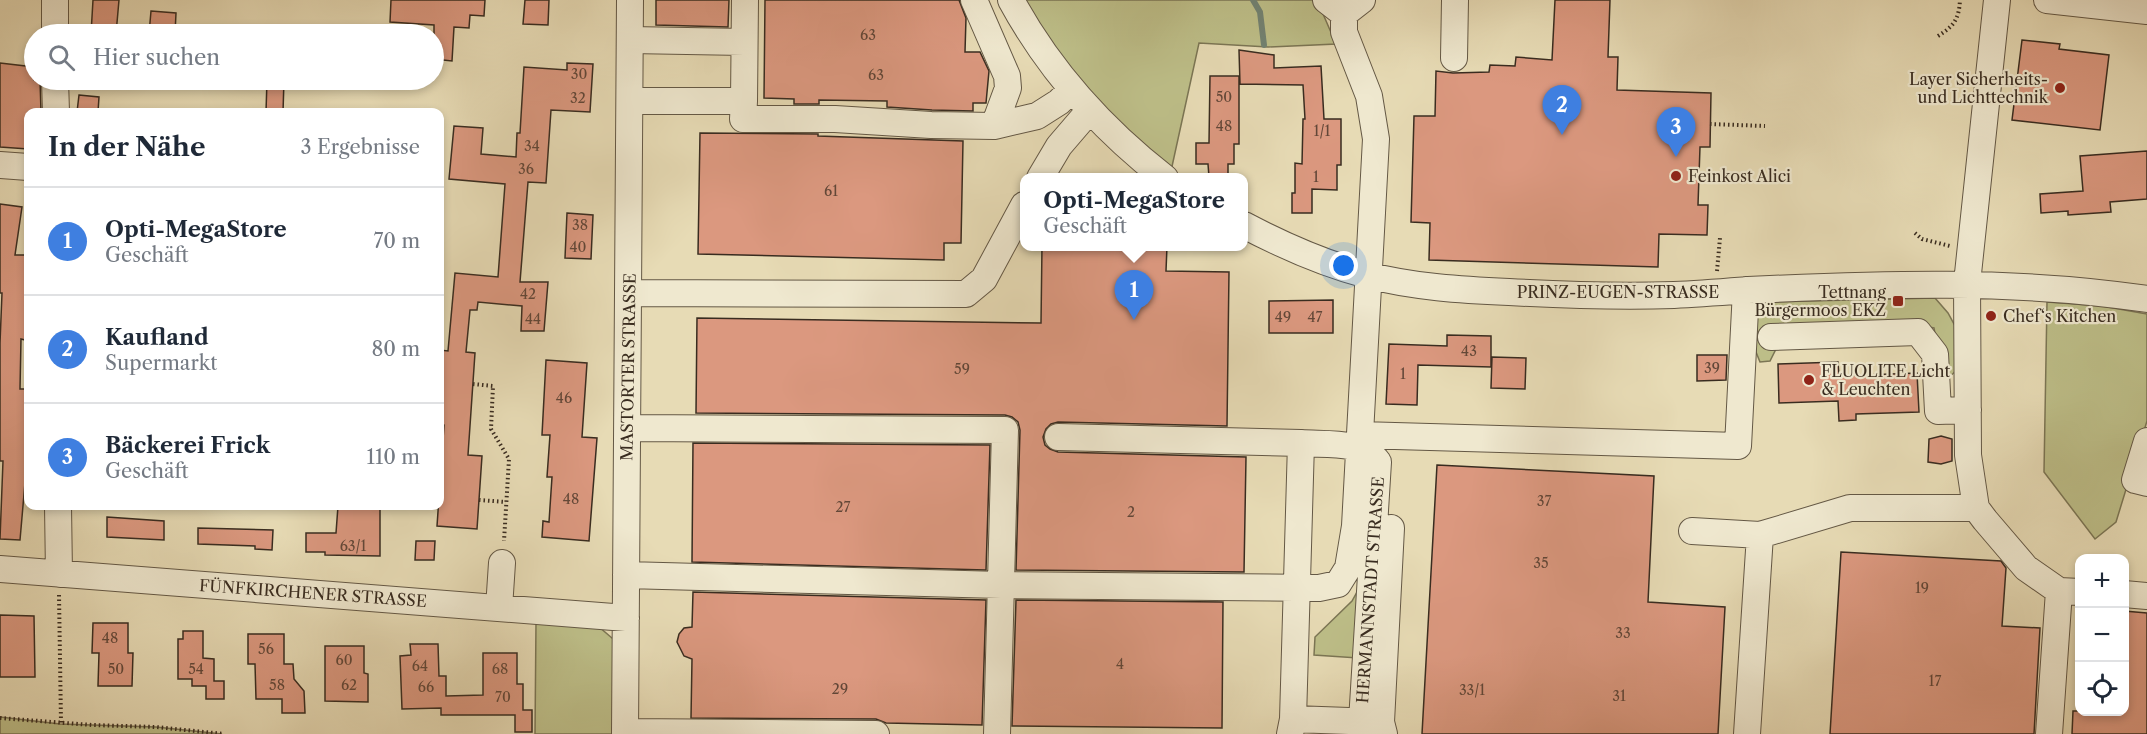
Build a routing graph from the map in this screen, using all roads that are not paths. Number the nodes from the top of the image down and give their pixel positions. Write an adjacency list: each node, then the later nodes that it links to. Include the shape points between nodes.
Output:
1 (55, 0): 11 (street)
2 (630, 0): 12 (street, MASTORTER STRASSE)
3 (745, 0): 13 (street)
4 (974, 0): 21 (street, via 1008,87)
5 (1011, 0): 16 (street, via 1024,25)
6 (1455, 0): 14 (street)
7 (1997, 0): 29 (street)
8 (2047, 0): 10 (street)
9 (1344, 5): 28 (street, via 1344,32 1369,96 1376,139)
10 (2147, 11)
11 (55, 24)
12 (630, 40): 13 (street); 18 (street, MASTORTER STRASSE)
13 (744, 42): 17 (street)
14 (1454, 58)
15 (55, 90): 19 (street)
16 (1071, 90): 20 (street); 21 (street, via 1037,116)
17 (744, 100): 18 (street); 21 (street, via 744,119)
18 (630, 101): 31 (street, MASTORTER STRASSE)
19 (56, 108)
20 (1089, 111): 24 (street); 25 (street)
21 (994, 126)
22 (0, 165): 23 (street)
23 (24, 167)
24 (1042, 173)
25 (1160, 173)
26 (1020, 212): 31 (street, via 984,279 966,294)
27 (1248, 227): 28 (street, PRINZ-EUGEN-STRASSE)
28 (1368, 275): 30 (street, PRINZ-EUGEN-STRASSE, via 1434,287 1572,295); 38 (street)
29 (1966, 283): 30 (street, PRINZ-EUGEN-STRASSE); 32 (street, PRINZ-EUGEN-STRASSE, via 2051,287); 34 (street)
30 (1746, 290): 36 (street, via 1738,446)
31 (629, 293): 35 (street, MASTORTER STRASSE)
32 (2147, 299)
33 (1771, 337): 34 (street, via 1918,332 1935,354 1938,411)
34 (1968, 410): 42 (street, via 1968,455)
35 (627, 428): 49 (street, MASTORTER STRASSE); 50 (street, via 1005,430)
36 (1397, 435): 38 (street); 58 (street)
37 (1058, 437): 40 (street)
38 (1360, 441): 40 (street); 51 (street, via 1355,526 1348,568 1338,584); 58 (street, HERMANNSTADT STRASSE, via 1378,462)
39 (2147, 441): 41 (street, via 2135,480)
40 (1301, 443): 51 (street)
41 (2147, 483)
42 (1976, 508): 45 (street, via 1850,508); 52 (street, via 2026,568)
43 (58, 510): 48 (street)
44 (1692, 531): 45 (street)
45 (1761, 535): 62 (street)
46 (502, 563): 55 (street)
47 (0, 569): 48 (street, FÜNFKIRCHENER STRASSE)
48 (59, 574): 55 (street, FÜNFKIRCHENER STRASSE)
49 (626, 575): 50 (street); 56 (street, MASTORTER STRASSE)
50 (1001, 585): 51 (street); 61 (street)
51 (1296, 587): 57 (street)
52 (2069, 591): 63 (street)
53 (2129, 594): 54 (street)
54 (2147, 596)
55 (499, 608): 56 (street, FÜNFKIRCHENER STRASSE)
56 (626, 618): 59 (street, MASTORTER STRASSE)
57 (1292, 726): 58 (street)
58 (1372, 728)
59 (625, 733): 60 (street)
60 (876, 734)
61 (997, 734)
62 (1747, 734)
63 (2049, 734)

